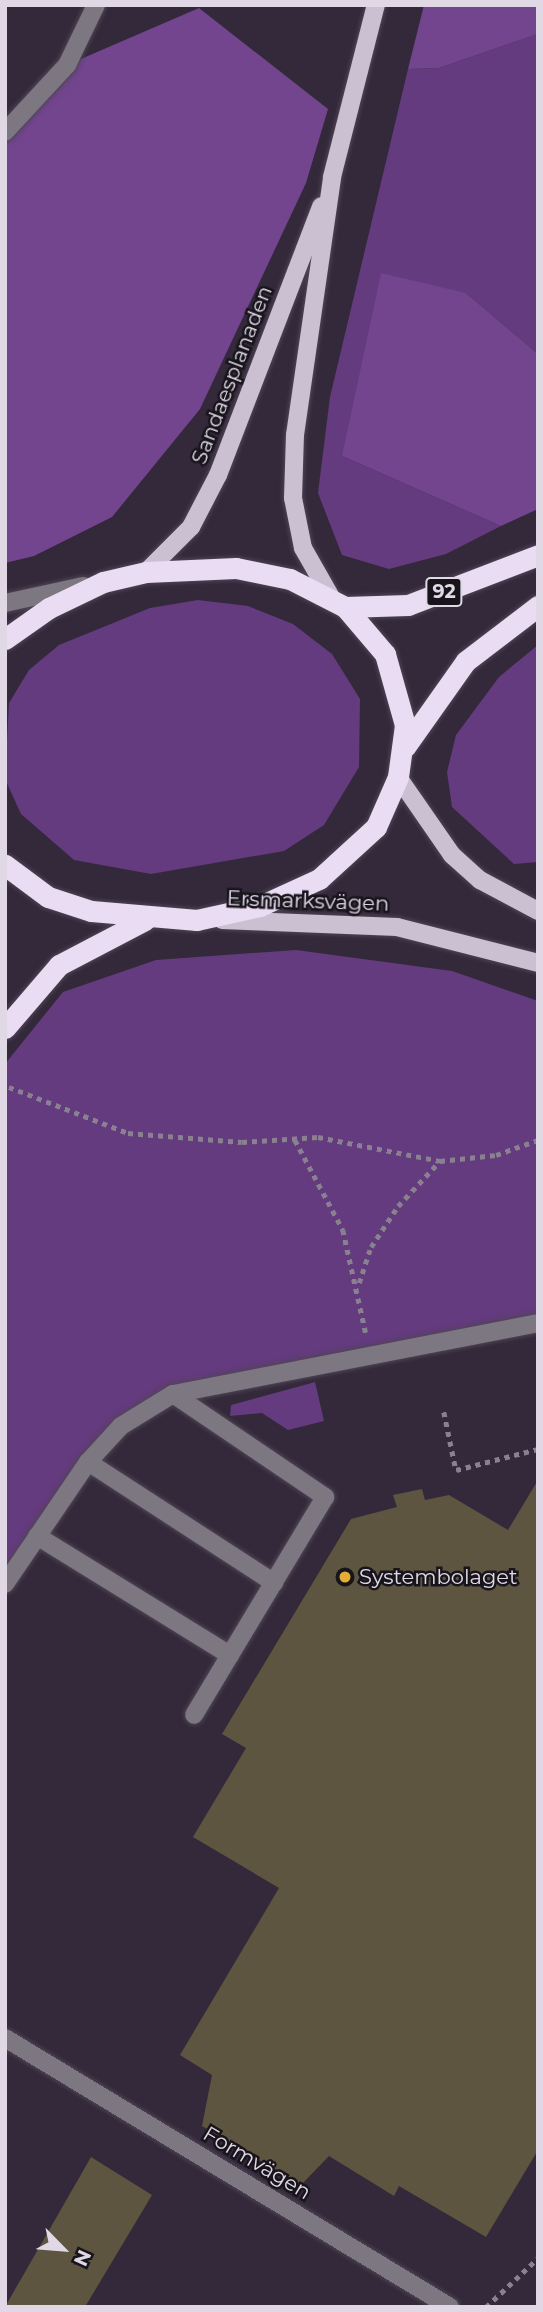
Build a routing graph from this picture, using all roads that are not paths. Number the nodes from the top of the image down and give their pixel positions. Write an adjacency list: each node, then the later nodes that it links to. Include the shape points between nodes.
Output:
1 (96, 5): 3 (street, via 67,65)
2 (376, 5): 4 (main road, Sandaesplanaden)
3 (5, 132)
4 (332, 177): 6 (main road, Sandaesplanaden, via 218,475 191,527); 9 (main road, Sandaesplanaden, via 295,435 293,498 312,573)
5 (538, 555): 9 (highway, 92, via 408,605)
6 (146, 572): 7 (highway); 9 (highway, via 236,568 290,579)
7 (103, 582): 8 (street); 11 (highway, via 49,608)
8 (5, 603)
9 (339, 603): 12 (highway, via 385,654 396,678)
10 (538, 606): 12 (highway, via 466,661)
11 (5, 639)
12 (404, 749): 13 (highway)
13 (398, 777): 15 (main road, via 452,855 480,880); 17 (highway, via 376,827 319,879 260,906)
14 (5, 865): 16 (highway, via 48,897)
15 (538, 911)
16 (145, 920): 17 (highway); 19 (highway, via 59,965)
17 (197, 920): 18 (main road, Ersmarksvägen, via 397,926)
18 (538, 963)
19 (5, 1028)
20 (538, 1323): 21 (street)
21 (173, 1394): 22 (street, via 121,1426); 24 (street, via 326,1497)
22 (88, 1462): 23 (street); 24 (street)
23 (37, 1536): 25 (street); 26 (street)
24 (274, 1583): 26 (street)
25 (5, 1584)
26 (230, 1655): 27 (street)
27 (194, 1715)
28 (5, 2038): 29 (street, Formvägen)
29 (450, 2307)

